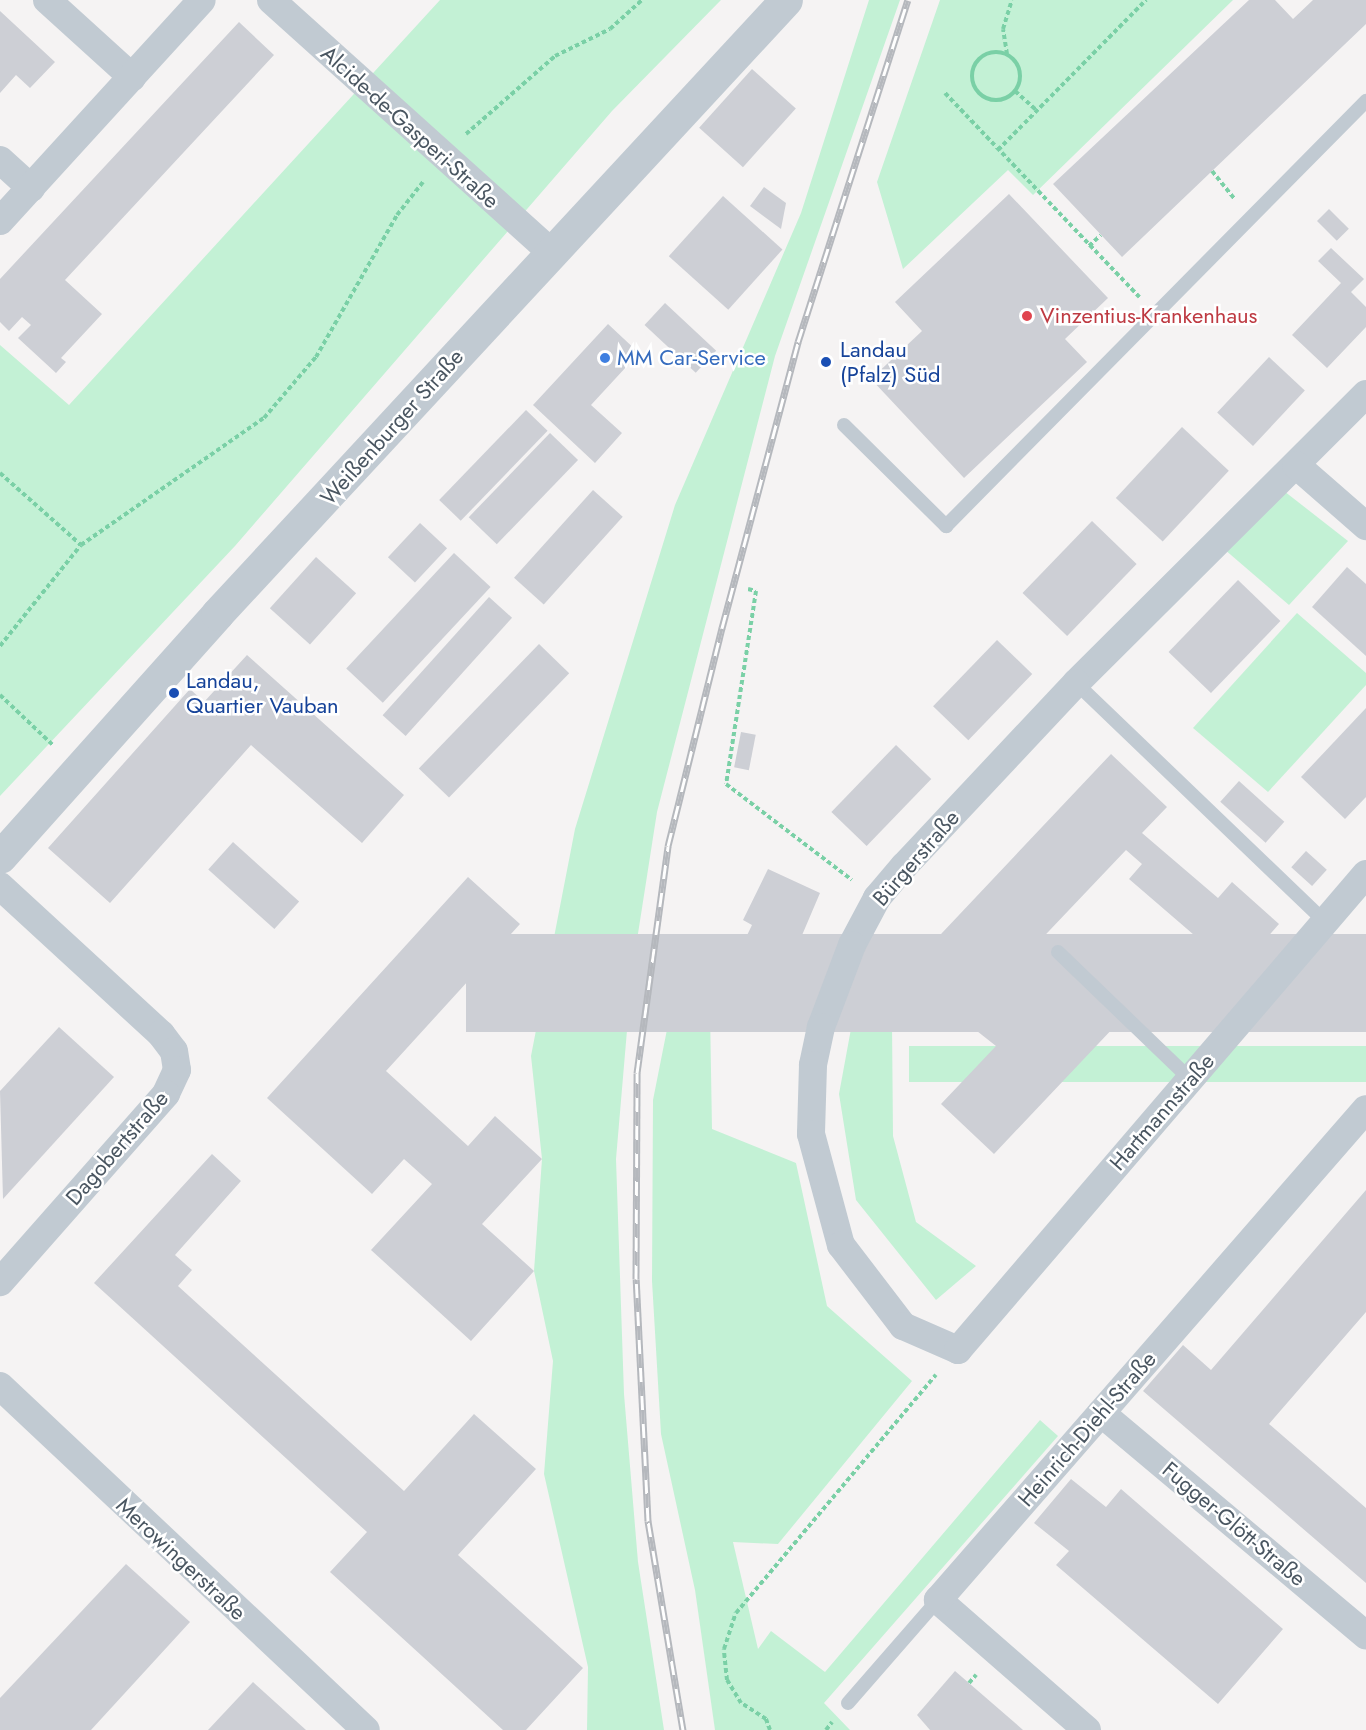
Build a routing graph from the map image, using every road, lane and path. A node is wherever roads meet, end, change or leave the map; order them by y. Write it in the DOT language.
graph roads {
  1 [pos="47,0"];
  2 [pos="202,0"];
  3 [pos="271,0"];
  4 [pos="642,0"];
  5 [pos="786,0"];
  6 [pos="1012,0"];
  7 [pos="1146,0"];
  8 [pos="1007,55"];
  9 [pos="132,77"];
  10 [pos="1015,91"];
  11 [pos="945,93"];
  12 [pos="1366,101"];
  13 [pos="1037,111"];
  14 [pos="999,150"];
  15 [pos="442,158"];
  16 [pos="0,160"];
  17 [pos="1212,171"];
  18 [pos="31,188"];
  19 [pos="1250,218"];
  20 [pos="0,222"];
  21 [pos="1101,235"];
  22 [pos="1089,246"];
  23 [pos="552,253"];
  24 [pos="1130,289"];
  25 [pos="1366,394"];
  26 [pos="844,425"];
  27 [pos="1296,465"];
  28 [pos="0,473"];
  29 [pos="1366,526"];
  30 [pos="81,545"];
  31 [pos="748,589"];
  32 [pos="0,645"];
  33 [pos="1076,683"];
  34 [pos="0,695"];
  35 [pos="80,769"];
  36 [pos="0,857"];
  37 [pos="1366,874"];
  38 [pos="0,886"];
  39 [pos="877,898"];
  40 [pos="1324,922"];
  41 [pos="1058,952"];
  42 [pos="1191,1080"];
  43 [pos="1366,1109"];
  44 [pos="0,1282"];
  45 [pos="958,1350"];
  46 [pos="0,1386"];
  47 [pos="1101,1413"];
  48 [pos="938,1600"];
  49 [pos="1366,1635"];
  50 [pos="848,1703"];
  51 [pos="366,1730"];
  52 [pos="770,1730"];
  53 [pos="1087,1730"];
  1 -- 9 [label="street"];
  2 -- 9 [label="street"];
  3 -- 15 [label="street, Alcide-de-Gasperi-Straße"];
  4 -- 15 [label="path"];
  5 -- 23 [label="street, Weißenburger Straße"];
  6 -- 8 [label="path"];
  7 -- 13 [label="path"];
  8 -- 10 [label="path"];
  8 -- 10 [label="path"];
  9 -- 18 [label="street"];
  10 -- 13 [label="path"];
  11 -- 14 [label="path"];
  12 -- 19 [label="lane"];
  13 -- 14 [label="path"];
  14 -- 22 [label="path"];
  15 -- 23 [label="street, Alcide-de-Gasperi-Straße"];
  15 -- 30 [label="path"];
  16 -- 18 [label="street"];
  17 -- 19 [label="path"];
  18 -- 20 [label="street"];
  19 -- 26 [label="lane"];
  21 -- 22 [label="path"];
  22 -- 24 [label="path"];
  23 -- 35 [label="street, Weißenburger Straße"];
  25 -- 27 [label="street, Bürgerstraße"];
  27 -- 29 [label="street"];
  27 -- 33 [label="street, Bürgerstraße"];
  28 -- 30 [label="path"];
  30 -- 32 [label="path"];
  31 -- 39 [label="path"];
  33 -- 39 [label="street, Bürgerstraße"];
  33 -- 40 [label="lane"];
  34 -- 35 [label="path"];
  35 -- 36 [label="street, Weißenburger Straße"];
  37 -- 40 [label="street, Hartmannstraße"];
  38 -- 44 [label="street, Dagobertstraße"];
  39 -- 45 [label="street, Bürgerstraße"];
  40 -- 42 [label="street, Hartmannstraße"];
  41 -- 42 [label="lane"];
  42 -- 45 [label="street, Hartmannstraße"];
  43 -- 47 [label="street, Heinrich-Diehl-Straße"];
  45 -- 52 [label="path"];
  46 -- 51 [label="street, Merowingerstraße"];
  47 -- 48 [label="street, Heinrich-Diehl-Straße"];
  47 -- 49 [label="street, Fugger-Glött-Straße"];
  48 -- 50 [label="lane"];
  48 -- 53 [label="street"];
}
